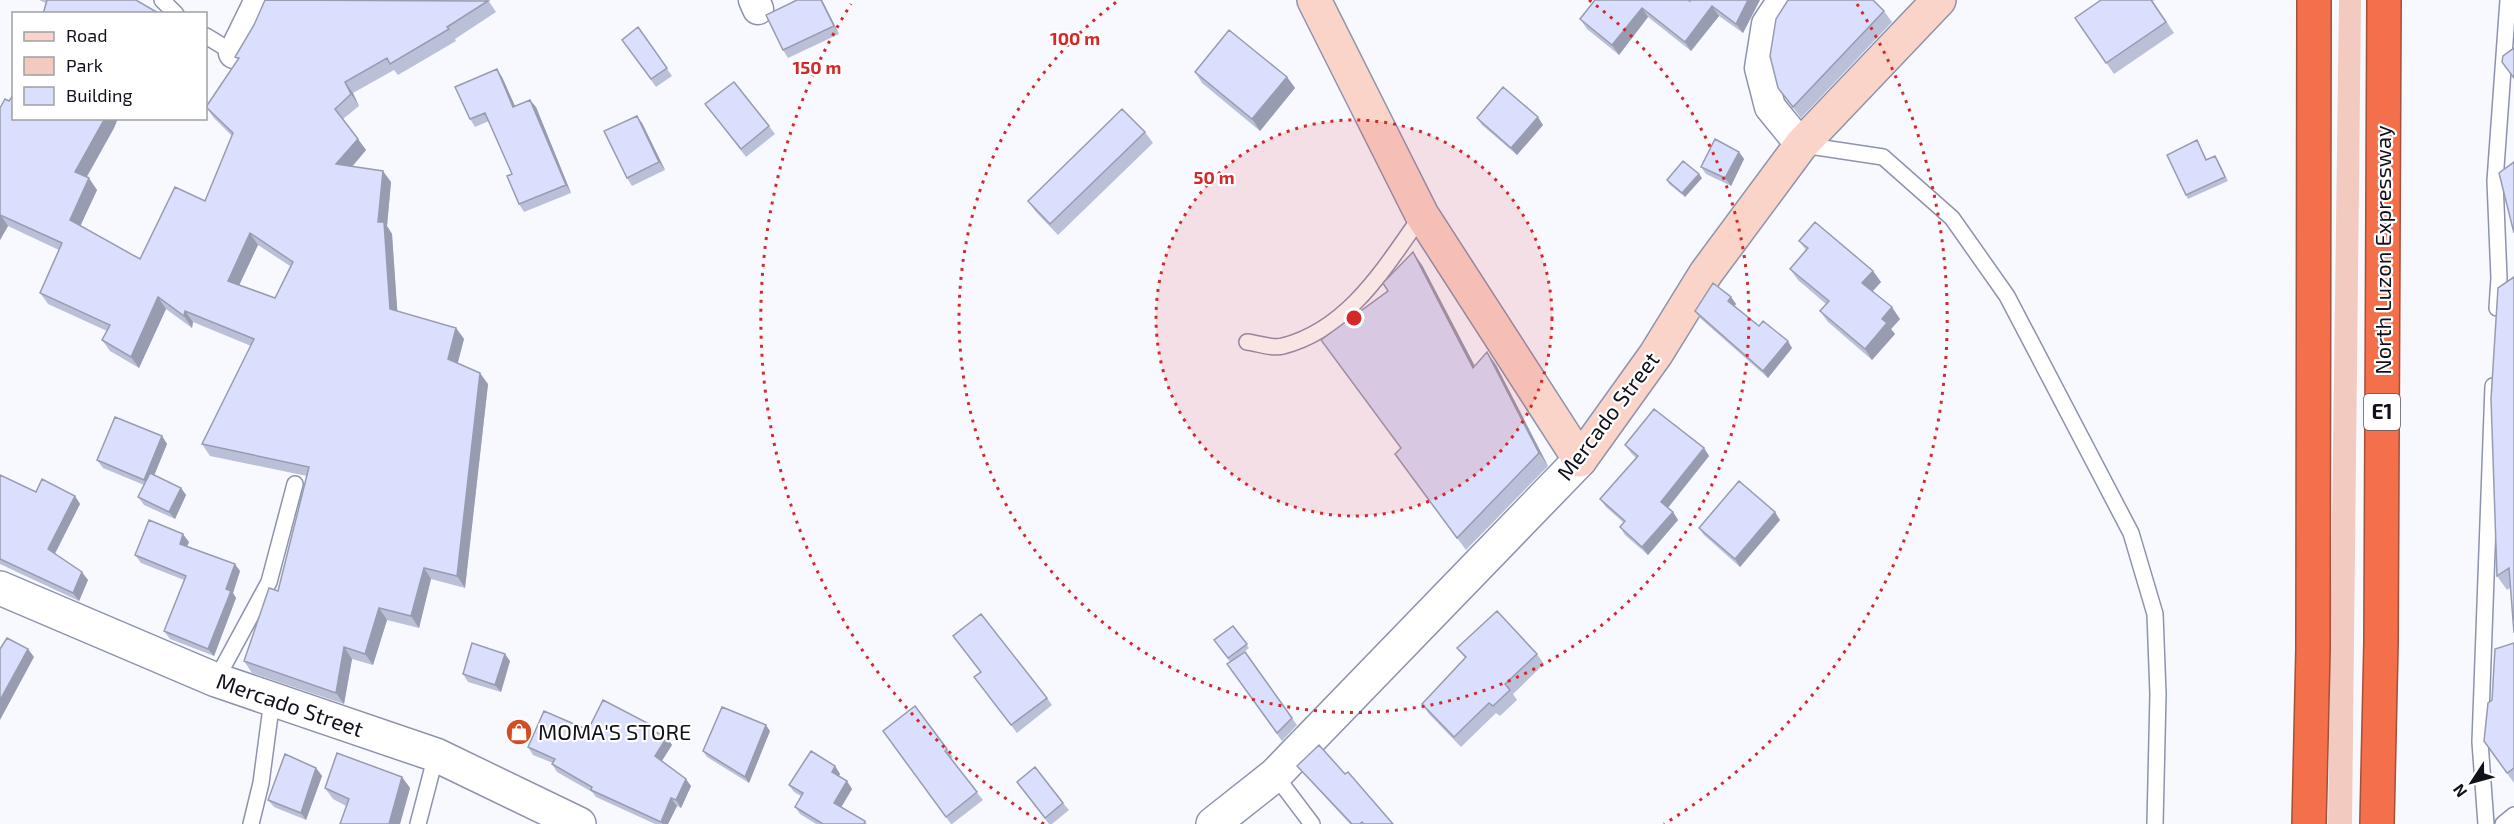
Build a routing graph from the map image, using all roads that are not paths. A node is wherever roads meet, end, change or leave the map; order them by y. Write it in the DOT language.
graph roads {
  1 [pos="162,0"];
  2 [pos="260,0"];
  3 [pos="1314,0"];
  4 [pos="1783,0"];
  5 [pos="1939,0"];
  6 [pos="2314,0"];
  7 [pos="2384,0"];
  8 [pos="2508,0"];
  9 [pos="174,12"];
  10 [pos="207,37"];
  11 [pos="234,53"];
  12 [pos="1801,145"];
  13 [pos="1422,215"];
  14 [pos="2496,324"];
  15 [pos="1247,342"];
  16 [pos="2494,370"];
  17 [pos="1580,460"];
  18 [pos="295,484"];
  19 [pos="0,588"];
  20 [pos="216,680"];
  21 [pos="272,700"];
  22 [pos="436,755"];
  23 [pos="1275,775"];
  24 [pos="2514,815"];
  25 [pos="250,824"];
  26 [pos="418,824"];
  27 [pos="579,824"];
  28 [pos="1213,824"];
  29 [pos="1312,824"];
  30 [pos="2155,824"];
  31 [pos="2309,824"];
  32 [pos="2377,824"];
  33 [pos="2486,824"];
  34 [pos="2503,824"];
  1 -- 9 [label="lane"];
  2 -- 11 [label="street"];
  3 -- 13 [label="main road"];
  4 -- 12 [label="street"];
  5 -- 12 [label="main road, Mercado Street"];
  6 -- 31 [label="highway"];
  7 -- 32 [label="highway, North Luzon Expressway / E1"];
  8 -- 14 [label="lane"];
  10 -- 11 [label="lane"];
  12 -- 17 [label="main road, Mercado Street"];
  12 -- 30 [label="lane"];
  13 -- 15 [label="lane"];
  13 -- 17 [label="main road"];
  16 -- 33 [label="lane"];
  17 -- 23 [label="street, Mercado Street"];
  18 -- 20 [label="lane"];
  19 -- 20 [label="street, Mercado Street"];
  20 -- 21 [label="street, Mercado Street"];
  21 -- 22 [label="street, Mercado Street"];
  21 -- 25 [label="lane"];
  22 -- 26 [label="lane"];
  22 -- 27 [label="street, Mercado Street"];
  23 -- 28 [label="street, Mercado Street"];
  23 -- 29 [label="lane"];
  24 -- 34 [label="lane"];
}
